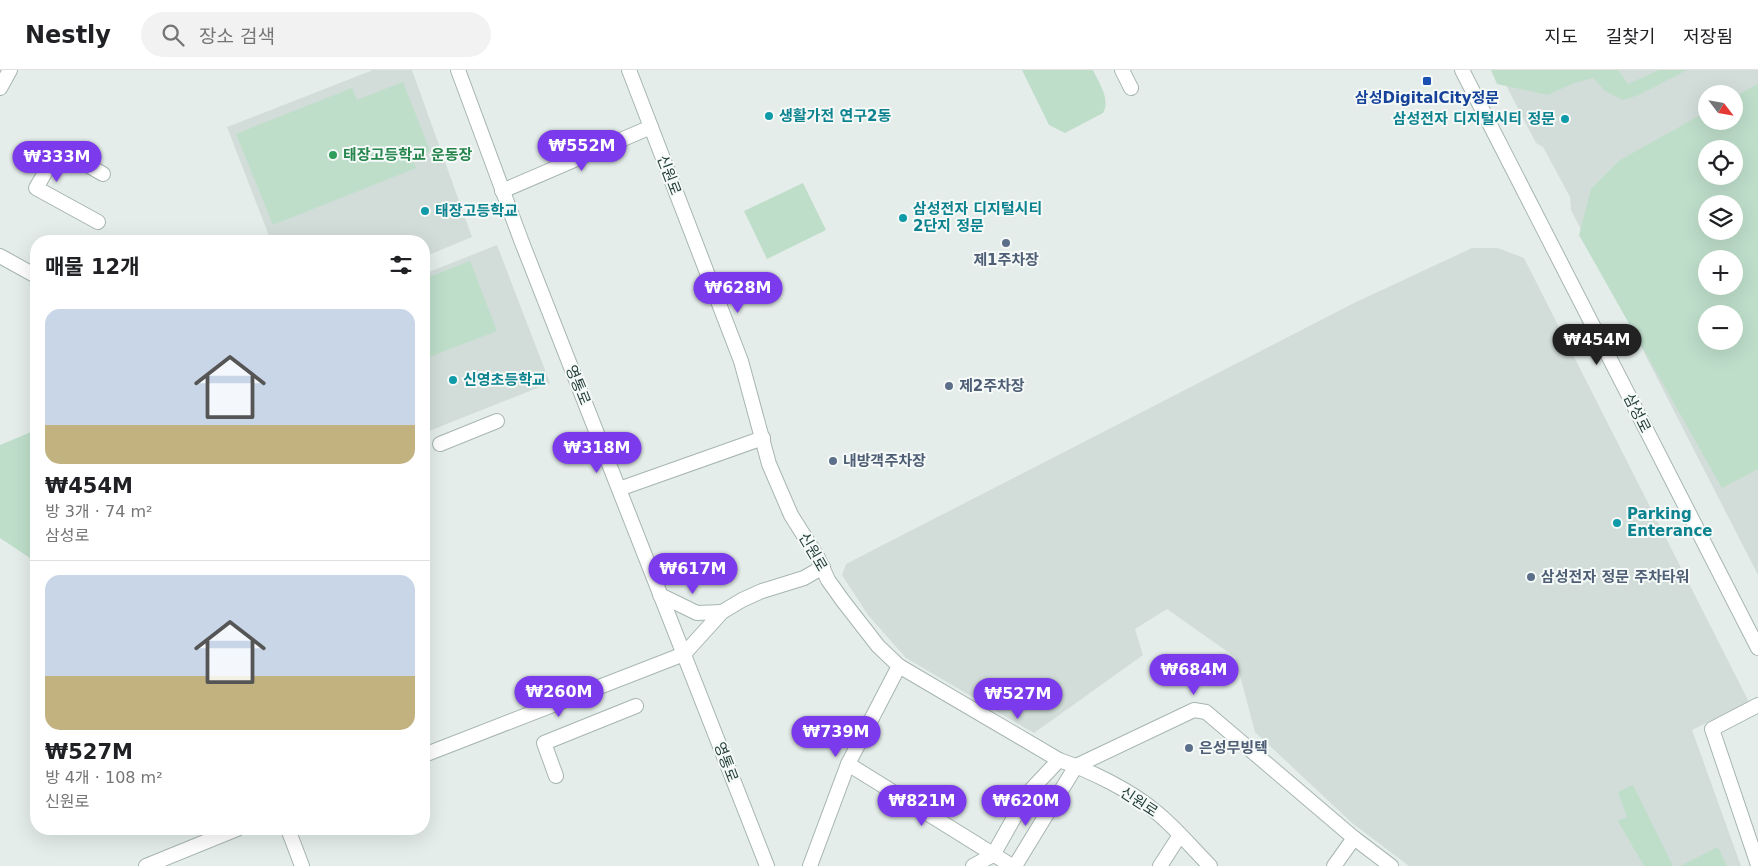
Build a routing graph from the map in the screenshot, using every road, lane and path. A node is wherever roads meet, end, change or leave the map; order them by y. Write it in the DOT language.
graph roads {
  1 [pos="10,70"];
  2 [pos="458,70"];
  3 [pos="630,70"];
  4 [pos="1122,70"];
  5 [pos="1128,70"];
  6 [pos="1462,70"];
  7 [pos="0,88"];
  8 [pos="651,127"];
  9 [pos="103,174"];
  10 [pos="502,191"];
  11 [pos="98,222"];
  12 [pos="0,256"];
  13 [pos="30,273"];
  14 [pos="497,421"];
  15 [pos="763,438"];
  16 [pos="440,444"];
  17 [pos="619,489"];
  18 [pos="823,567"];
  19 [pos="660,596"];
  20 [pos="722,612"];
  21 [pos="1758,648"];
  22 [pos="684,654"];
  23 [pos="899,666"];
  24 [pos="1758,705"];
  25 [pos="636,706"];
  26 [pos="430,753"];
  27 [pos="1059,760"];
  28 [pos="848,764"];
  29 [pos="1076,766"];
  30 [pos="556,776"];
  31 [pos="222,835"];
  32 [pos="290,835"];
  33 [pos="1180,835"];
  34 [pos="1354,838"];
  35 [pos="993,855"];
  36 [pos="146,866"];
  37 [pos="302,866"];
  38 [pos="768,866"];
  39 [pos="810,866"];
  40 [pos="973,866"];
  41 [pos="1013,866"];
  42 [pos="1160,866"];
  43 [pos="1210,866"];
  44 [pos="1334,866"];
  45 [pos="1390,866"];
  46 [pos="1758,866"];
  1 -- 7 [label="street"];
  2 -- 10 [label="street, 영통로"];
  3 -- 8 [label="street, 신원로"];
  4 -- 5 [label="street"];
  6 -- 21 [label="street, 삼성로"];
  8 -- 10 [label="street"];
  8 -- 15 [label="street, 신원로"];
  9 -- 11 [label="street"];
  10 -- 17 [label="street, 영통로"];
  12 -- 13 [label="street"];
  14 -- 16 [label="street"];
  15 -- 17 [label="street"];
  15 -- 18 [label="street, 신원로"];
  17 -- 19 [label="street, 영통로"];
  18 -- 20 [label="street"];
  18 -- 23 [label="street, 신원로"];
  19 -- 20 [label="street"];
  19 -- 22 [label="street, 영통로"];
  20 -- 22 [label="street"];
  22 -- 26 [label="street"];
  22 -- 38 [label="street, 영통로"];
  23 -- 27 [label="street, 신원로"];
  23 -- 28 [label="street"];
  24 -- 46 [label="street"];
  25 -- 30 [label="street"];
  27 -- 29 [label="street, 신원로"];
  27 -- 35 [label="street"];
  28 -- 35 [label="street"];
  28 -- 39 [label="street"];
  29 -- 33 [label="street, 신원로"];
  29 -- 34 [label="street"];
  29 -- 41 [label="street"];
  31 -- 36 [label="street"];
  32 -- 37 [label="street"];
  33 -- 42 [label="street"];
  33 -- 43 [label="street, 신원로"];
  34 -- 44 [label="street"];
  34 -- 45 [label="street"];
  35 -- 40 [label="street"];
  35 -- 41 [label="street"];
}
